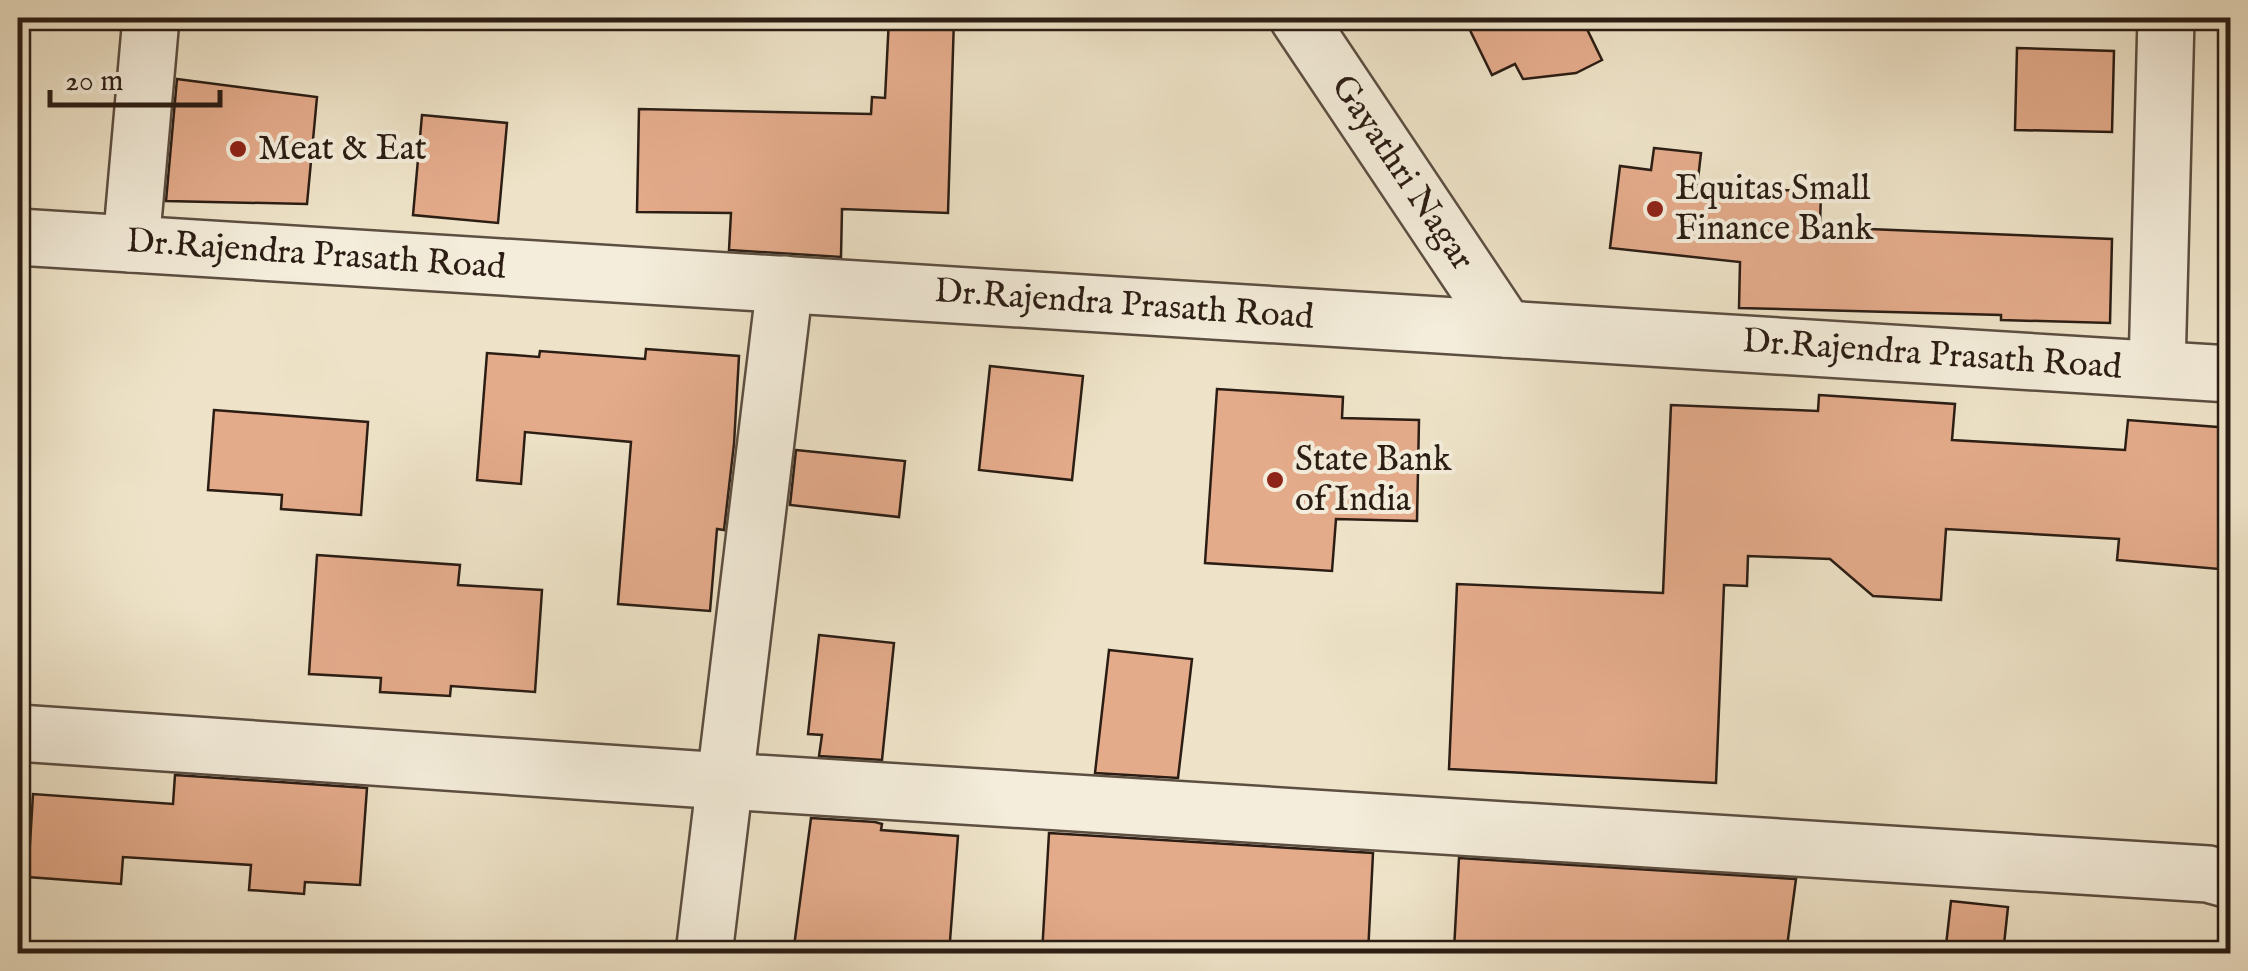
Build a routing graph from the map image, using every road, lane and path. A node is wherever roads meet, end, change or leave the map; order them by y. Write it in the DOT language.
graph roads {
  1 [pos="152,18"];
  2 [pos="1298,18"];
  3 [pos="2166,18"];
  4 [pos="18,237"];
  5 [pos="131,244"];
  6 [pos="785,284"];
  7 [pos="1506,329"];
  8 [pos="2157,370"];
  9 [pos="2230,374"];
  10 [pos="18,733"];
  11 [pos="724,782"];
  12 [pos="2230,880"];
  13 [pos="704,954"];
  1 -- 5 [label="street"];
  2 -- 7 [label="street, Gayathri Nagar"];
  3 -- 8 [label="street"];
  4 -- 5 [label="street, Dr.Rajendra Prasath Road"];
  5 -- 6 [label="street, Dr.Rajendra Prasath Road"];
  6 -- 7 [label="street, Dr.Rajendra Prasath Road"];
  6 -- 11 [label="street"];
  7 -- 8 [label="street, Dr.Rajendra Prasath Road"];
  8 -- 9 [label="street, Dr.Rajendra Prasath Road"];
  10 -- 11 [label="street"];
  11 -- 12 [label="street"];
  11 -- 13 [label="street"];
}
